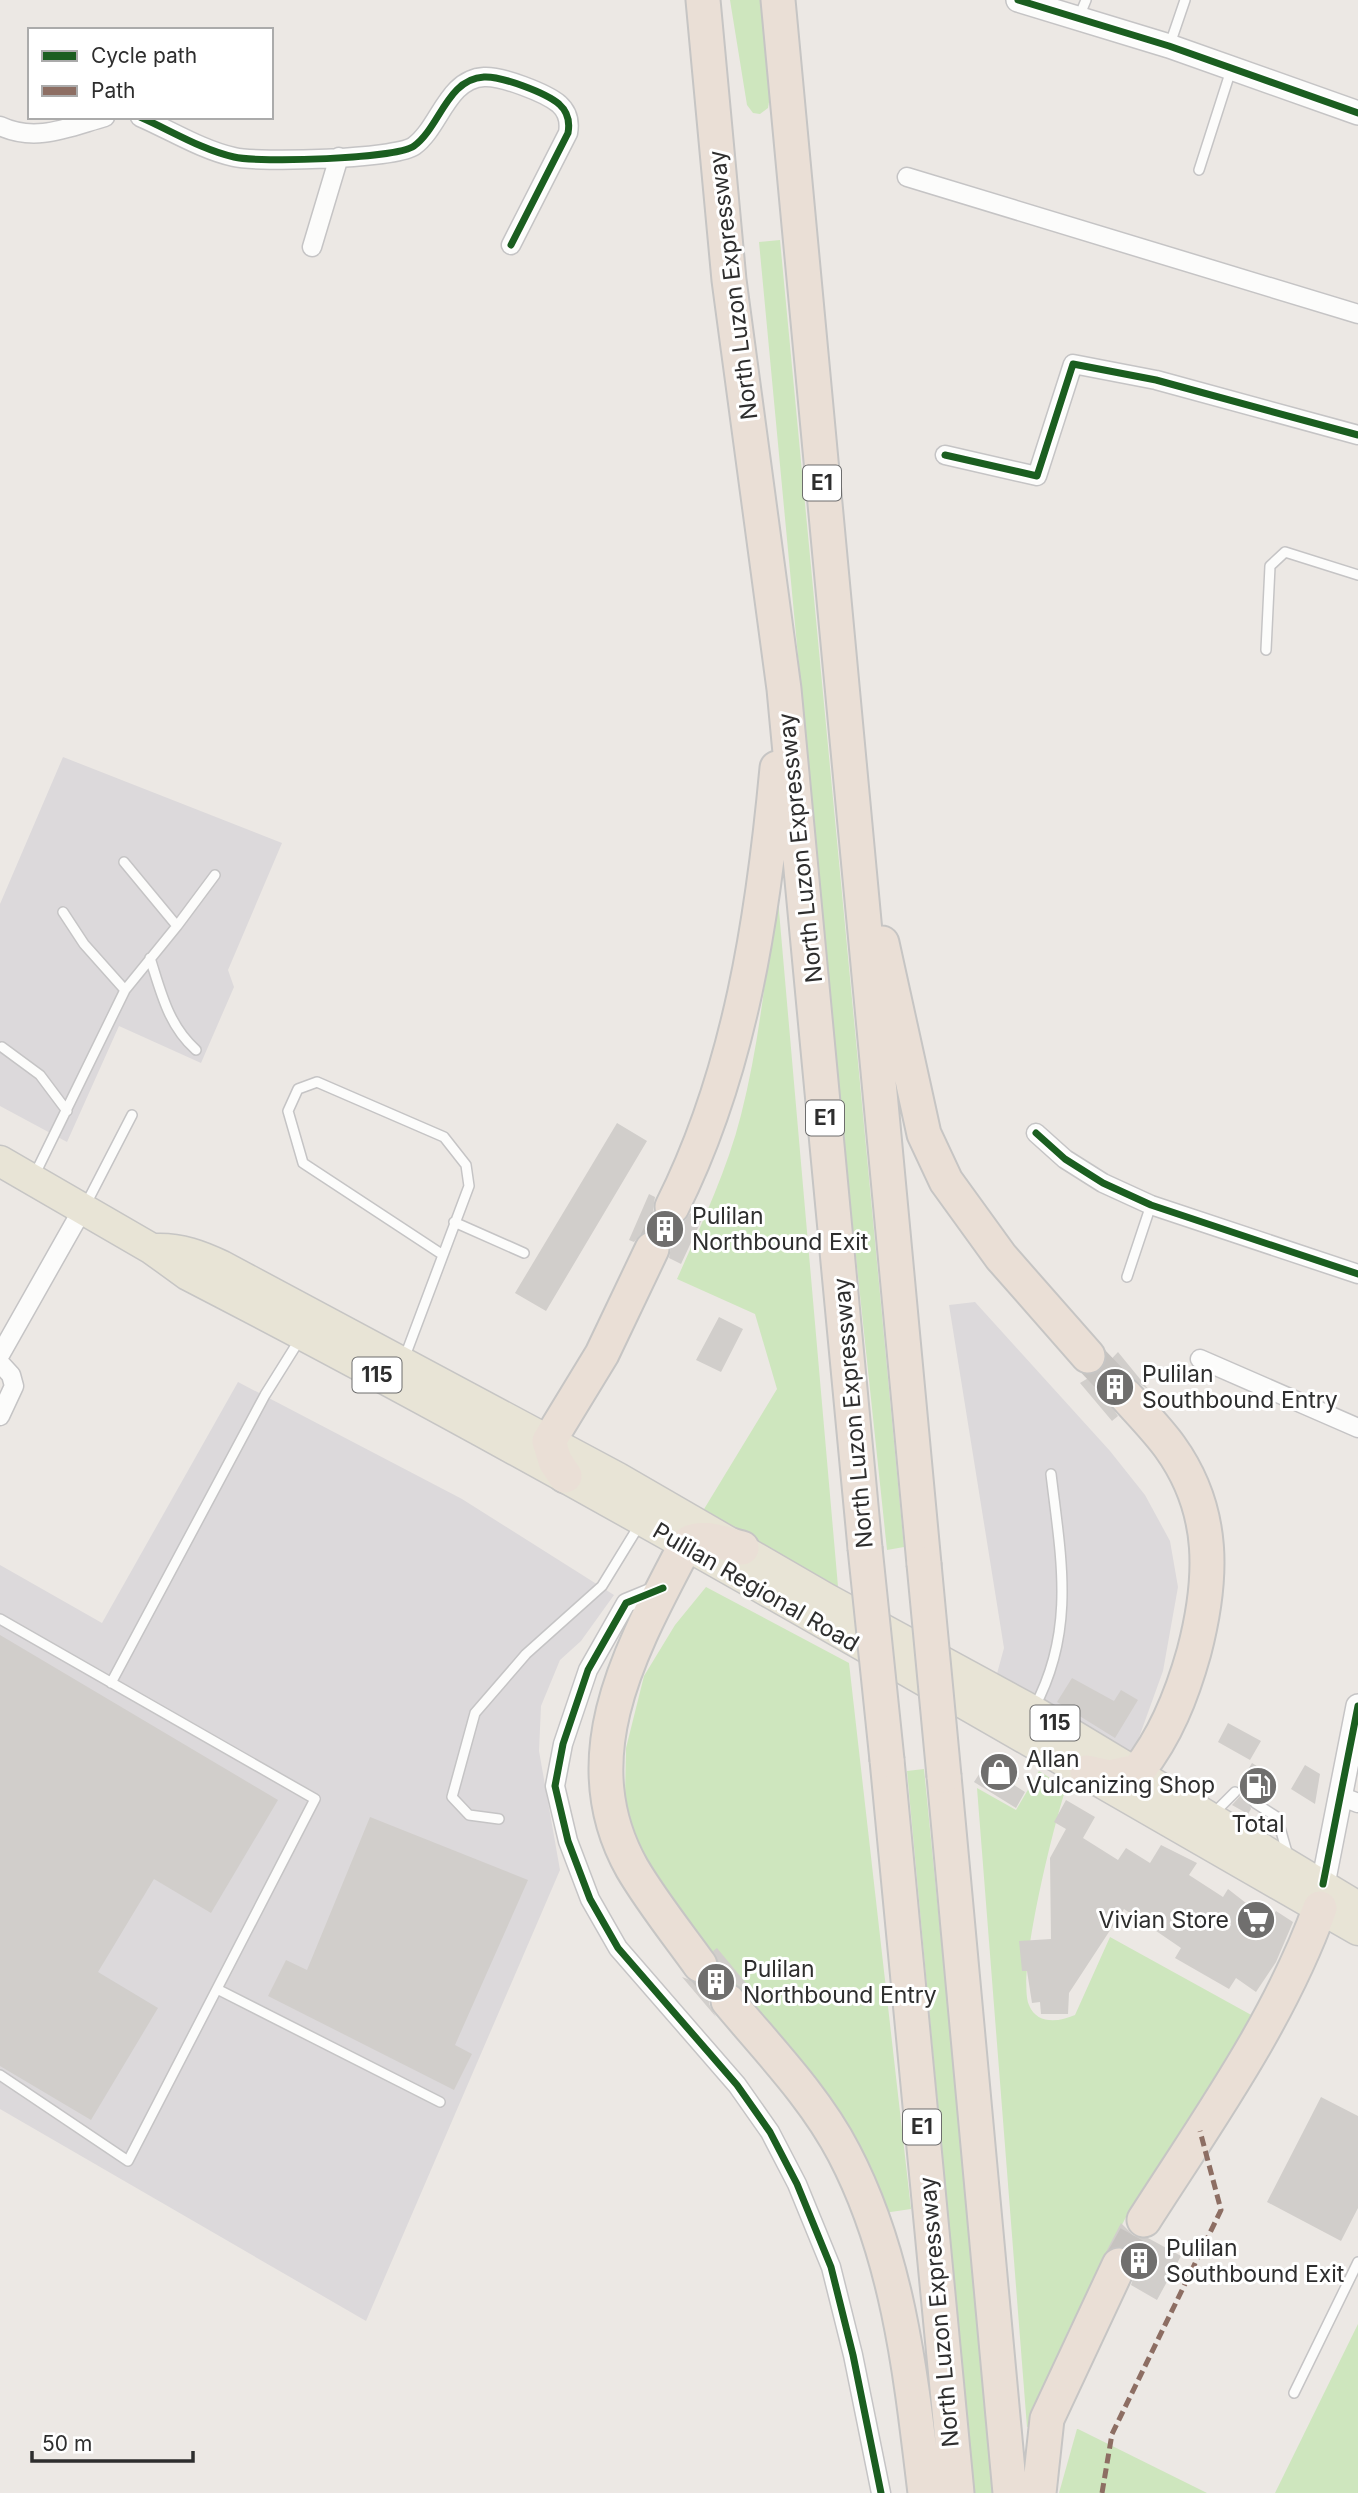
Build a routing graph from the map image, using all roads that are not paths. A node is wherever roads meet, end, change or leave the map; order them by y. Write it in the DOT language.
graph roads {
  1 [pos="703,0"];
  2 [pos="778,0"];
  3 [pos="1018,0"];
  4 [pos="1185,0"];
  5 [pos="1082,8"];
  6 [pos="1169,46"];
  7 [pos="1231,69"];
  8 [pos="1358,113"];
  9 [pos="98,119"];
  10 [pos="145,119"];
  11 [pos="0,126"];
  12 [pos="338,157"];
  13 [pos="1199,170"];
  14 [pos="907,177"];
  15 [pos="511,245"];
  16 [pos="312,247"];
  17 [pos="1358,314"];
  18 [pos="1358,435"];
  19 [pos="945,455"];
  20 [pos="1358,575"];
  21 [pos="1266,650"];
  22 [pos="784,689"];
  23 [pos="852,815"];
  24 [pos="124,862"];
  25 [pos="215,875"];
  26 [pos="63,912"];
  27 [pos="177,926"];
  28 [pos="150,958"];
  29 [pos="125,990"];
  30 [pos="2,1047"];
  31 [pos="196,1049"];
  32 [pos="67,1111"];
  33 [pos="132,1115"];
  34 [pos="1036,1133"];
  35 [pos="0,1161"];
  36 [pos="33,1179"];
  37 [pos="1151,1205"];
  38 [pos="672,1207"];
  39 [pos="82,1210"];
  40 [pos="454,1222"];
  41 [pos="152,1249"];
  42 [pos="652,1249"];
  43 [pos="524,1253"];
  44 [pos="443,1255"];
  45 [pos="1358,1274"];
  46 [pos="1127,1278"];
  47 [pos="303,1334"];
  48 [pos="0,1355"];
  49 [pos="1088,1356"];
  50 [pos="1200,1359"];
  51 [pos="402,1362"];
  52 [pos="0,1363"];
  53 [pos="1125,1395"];
  54 [pos="0,1416"];
  55 [pos="1358,1428"];
  56 [pos="549,1441"];
  57 [pos="1051,1474"];
  58 [pos="565,1476"];
  59 [pos="642,1521"];
  60 [pos="685,1546"];
  61 [pos="742,1548"];
  62 [pos="663,1588"];
  63 [pos="0,1619"];
  64 [pos="111,1683"];
  65 [pos="1358,1709"];
  66 [pos="1033,1711"];
  67 [pos="1087,1772"];
  68 [pos="1138,1772"];
  69 [pos="1235,1792"];
  70 [pos="1349,1799"];
  71 [pos="1255,1803"];
  72 [pos="1211,1816"];
  73 [pos="499,1819"];
  74 [pos="1291,1864"];
  75 [pos="1321,1896"];
  76 [pos="1358,1907"];
  77 [pos="1358,1930"];
  78 [pos="700,1965"];
  79 [pos="217,1989"];
  80 [pos="727,2001"];
  81 [pos="0,2074"];
  82 [pos="440,2102"];
  83 [pos="1144,2220"];
  84 [pos="1358,2262"];
  85 [pos="1119,2265"];
  86 [pos="1294,2393"];
  87 [pos="881,2493"];
  88 [pos="925,2493"];
  89 [pos="957,2493"];
  90 [pos="1010,2493"];
  91 [pos="1039,2493"];
  1 -- 22 [label="highway, North Luzon Expressway / E1"];
  2 -- 23 [label="highway, E1"];
  3 -- 5 [label="street"];
  4 -- 6 [label="lane"];
  5 -- 6 [label="street"];
  6 -- 7 [label="street"];
  7 -- 8 [label="street"];
  7 -- 13 [label="lane"];
  9 -- 11 [label="street"];
  10 -- 12 [label="street"];
  12 -- 15 [label="street"];
  12 -- 16 [label="street"];
  14 -- 17 [label="street"];
  18 -- 19 [label="street"];
  20 -- 21 [label="lane"];
  22 -- 38 [label="highway"];
  22 -- 89 [label="highway, North Luzon Expressway / E1, bridge"];
  23 -- 49 [label="highway"];
  23 -- 90 [label="highway, E1, bridge"];
  24 -- 27 [label="lane"];
  25 -- 27 [label="lane"];
  26 -- 29 [label="lane"];
  27 -- 28 [label="lane"];
  28 -- 29 [label="lane"];
  28 -- 31 [label="lane"];
  29 -- 32 [label="lane"];
  30 -- 32 [label="lane"];
  32 -- 36 [label="lane"];
  33 -- 39 [label="lane"];
  34 -- 37 [label="street"];
  35 -- 36 [label="main road, Pulilan Regional Road / 115"];
  36 -- 39 [label="main road, Pulilan Regional Road / 115"];
  37 -- 45 [label="street"];
  37 -- 46 [label="lane"];
  39 -- 41 [label="main road, Pulilan Regional Road / 115"];
  39 -- 48 [label="street"];
  40 -- 43 [label="lane"];
  40 -- 44 [label="lane"];
  40 -- 44 [label="lane"];
  41 -- 47 [label="main road, Pulilan Regional Road / 115"];
  41 -- 51 [label="main road, Pulilan Regional Road / 115"];
  42 -- 56 [label="highway"];
  44 -- 51 [label="lane"];
  47 -- 58 [label="main road, Pulilan Regional Road / 115"];
  47 -- 64 [label="lane"];
  50 -- 55 [label="street"];
  51 -- 56 [label="main road, Pulilan Regional Road / 115"];
  52 -- 54 [label="street"];
  53 -- 68 [label="highway"];
  56 -- 58 [label="highway"];
  56 -- 61 [label="main road, Pulilan Regional Road / 115"];
  57 -- 66 [label="lane"];
  58 -- 59 [label="main road, Pulilan Regional Road / 115"];
  59 -- 60 [label="main road, Pulilan Regional Road / 115"];
  59 -- 73 [label="lane"];
  60 -- 61 [label="highway"];
  60 -- 62 [label="highway"];
  60 -- 67 [label="main road, Pulilan Regional Road / 115"];
  61 -- 66 [label="main road, Pulilan Regional Road / 115"];
  62 -- 78 [label="highway"];
  62 -- 87 [label="street"];
  63 -- 64 [label="lane"];
  64 -- 79 [label="lane"];
  65 -- 70 [label="street"];
  66 -- 68 [label="main road, Pulilan Regional Road / 115"];
  67 -- 68 [label="highway"];
  67 -- 75 [label="main road, Pulilan Regional Road / 115"];
  68 -- 72 [label="main road, Pulilan Regional Road / 115"];
  69 -- 72 [label="lane"];
  70 -- 75 [label="street"];
  71 -- 74 [label="lane"];
  72 -- 74 [label="main road, Pulilan Regional Road / 115"];
  74 -- 75 [label="main road, Pulilan Regional Road / 115"];
  75 -- 76 [label="main road, Pulilan Regional Road / 115"];
  75 -- 77 [label="main road, Pulilan Regional Road / 115"];
  75 -- 83 [label="highway"];
  79 -- 81 [label="lane"];
  79 -- 82 [label="lane"];
  80 -- 88 [label="highway"];
  84 -- 86 [label="lane"];
  85 -- 91 [label="highway"];
}
